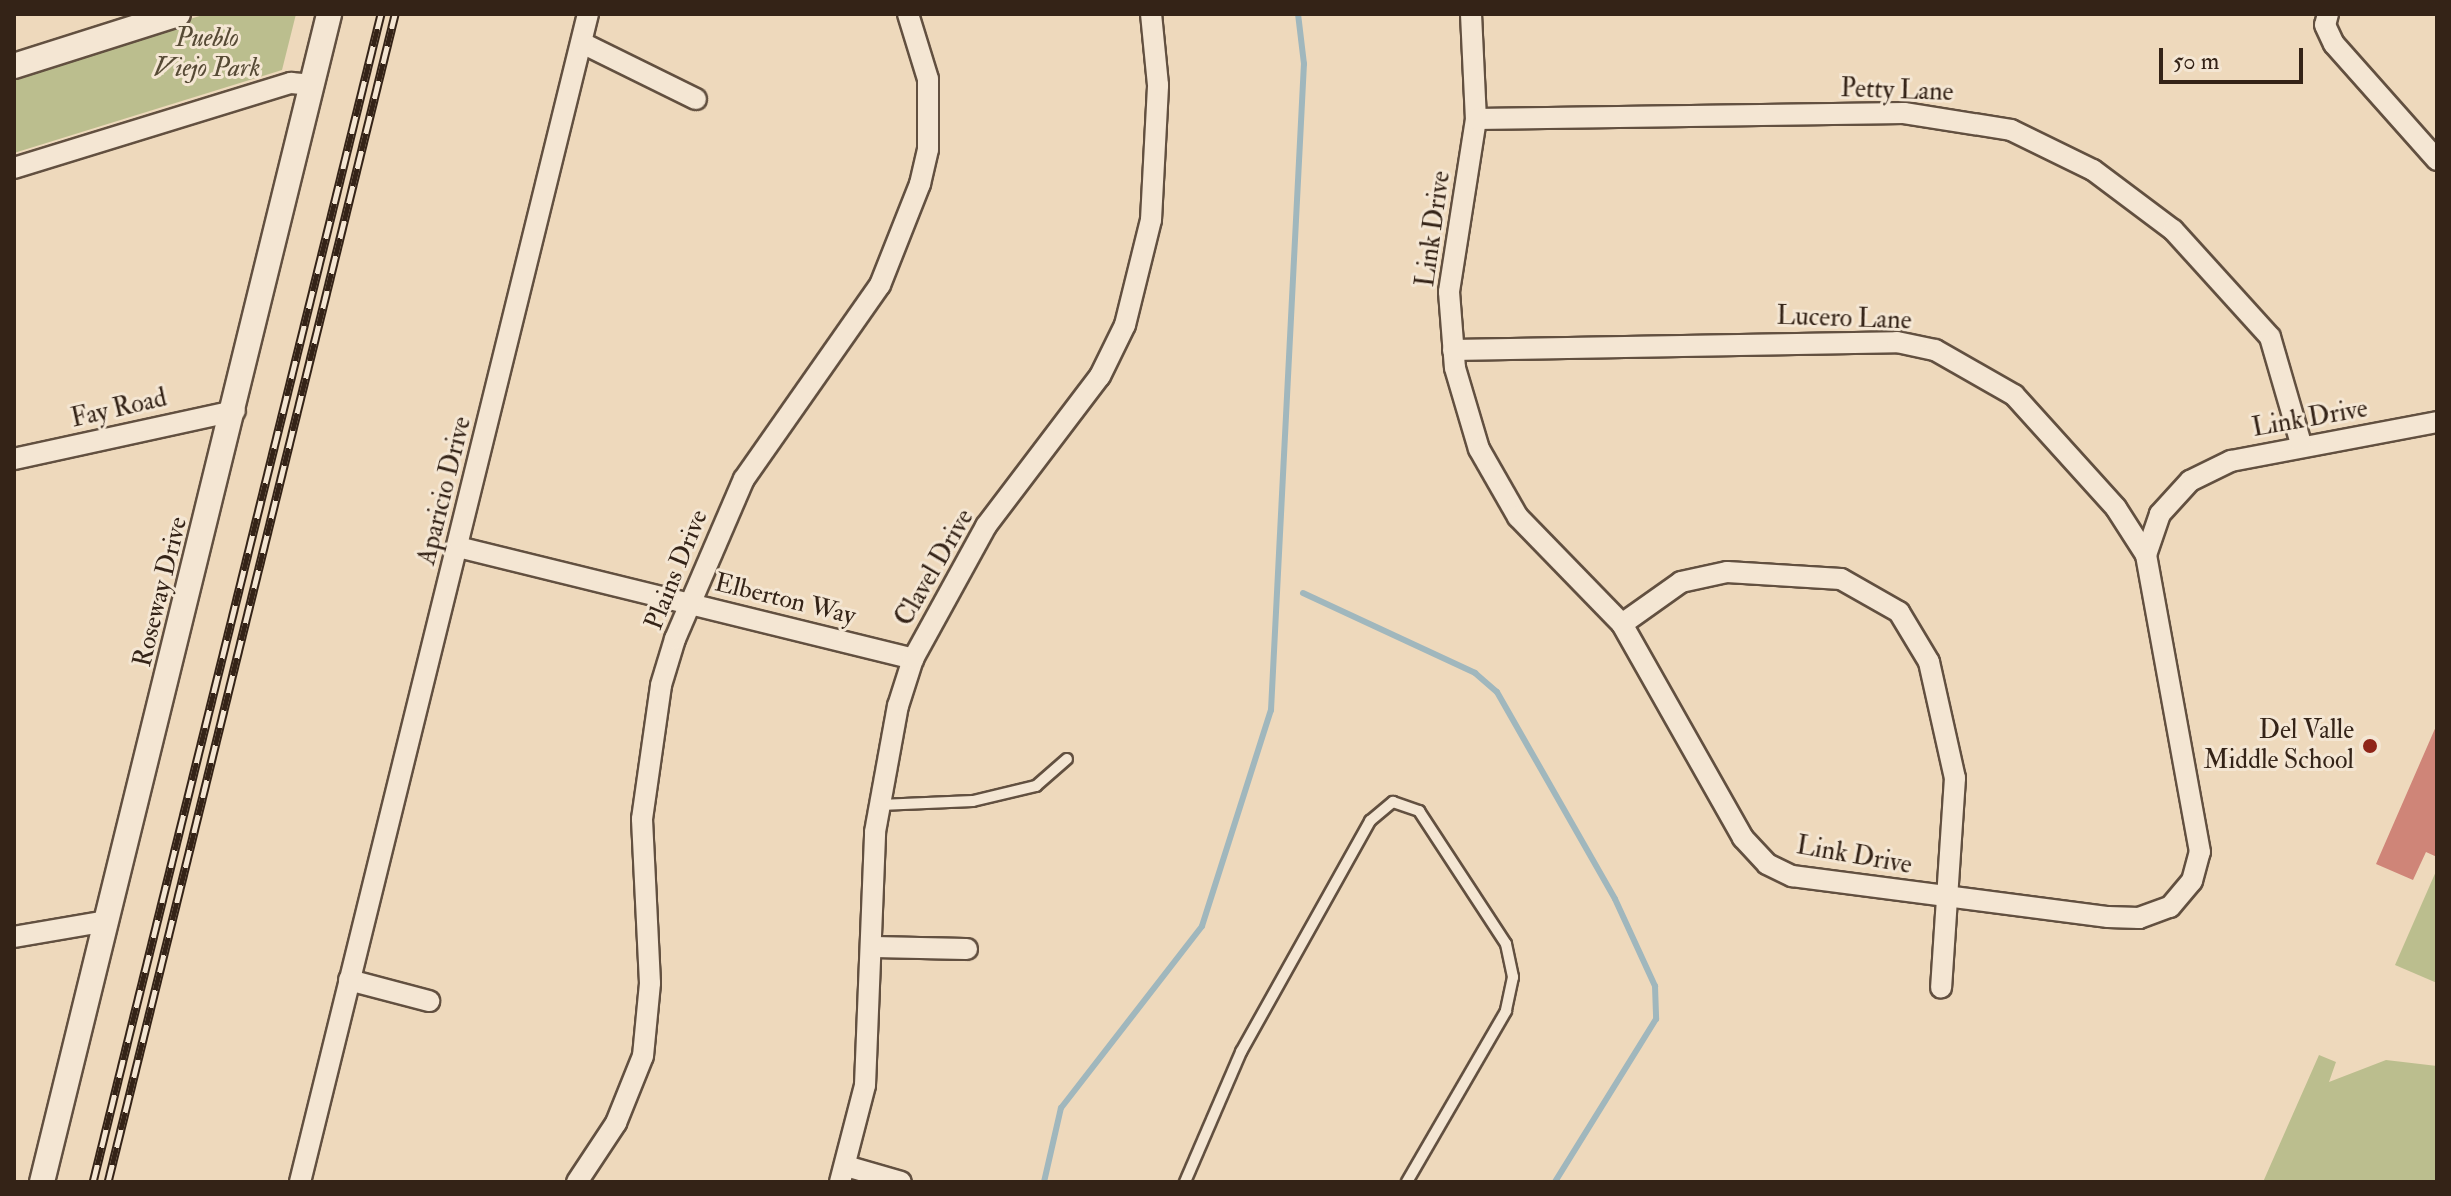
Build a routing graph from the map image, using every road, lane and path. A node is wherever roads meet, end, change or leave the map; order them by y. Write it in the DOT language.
graph roads {
  1 [pos="178,14"];
  2 [pos="329,14"];
  3 [pos="588,14"];
  4 [pos="908,14"];
  5 [pos="1151,14"];
  6 [pos="1471,14"];
  7 [pos="2328,14"];
  8 [pos="121,23"];
  9 [pos="582,43"];
  10 [pos="14,66"];
  11 [pos="313,85"];
  12 [pos="696,99"];
  13 [pos="1476,119"];
  14 [pos="2437,160"];
  15 [pos="14,168"];
  16 [pos="1453,350"];
  17 [pos="235,411"];
  18 [pos="2437,422"];
  19 [pos="2301,444"];
  20 [pos="14,459"];
  21 [pos="458,547"];
  22 [pos="2146,555"];
  23 [pos="690,604"];
  24 [pos="1622,624"];
  25 [pos="913,659"];
  26 [pos="1067,759"];
  27 [pos="878,805"];
  28 [pos="1948,898"];
  29 [pos="107,921"];
  30 [pos="14,937"];
  31 [pos="873,947"];
  32 [pos="967,949"];
  33 [pos="349,980"];
  34 [pos="1941,988"];
  35 [pos="429,1001"];
  36 [pos="843,1174"];
  37 [pos="42,1182"];
  38 [pos="300,1182"];
  39 [pos="577,1182"];
  40 [pos="901,1182"];
  41 [pos="1185,1182"];
  42 [pos="1407,1182"];
  1 -- 8 [label="street"];
  2 -- 11 [label="street, Roseway Drive"];
  3 -- 9 [label="street, Aparicio Drive"];
  4 -- 23 [label="street, Plains Drive"];
  5 -- 25 [label="street, Clavel Drive"];
  6 -- 13 [label="street, Link Drive"];
  7 -- 14 [label="street"];
  8 -- 10 [label="street"];
  9 -- 12 [label="street"];
  9 -- 21 [label="street, Aparicio Drive"];
  11 -- 15 [label="street"];
  11 -- 17 [label="street, Roseway Drive"];
  13 -- 16 [label="street, Link Drive"];
  13 -- 19 [label="street, Petty Lane"];
  16 -- 22 [label="street, Lucero Lane"];
  16 -- 24 [label="street, Link Drive"];
  17 -- 20 [label="street, Fay Road"];
  17 -- 29 [label="street, Roseway Drive"];
  18 -- 19 [label="street, Link Drive"];
  19 -- 22 [label="street, Link Drive"];
  21 -- 23 [label="street, Elberton Way"];
  21 -- 33 [label="street, Aparicio Drive"];
  22 -- 28 [label="street, Link Drive"];
  23 -- 25 [label="street, Elberton Way"];
  23 -- 39 [label="street, Plains Drive"];
  24 -- 28 [label="street, Link Drive"];
  24 -- 28 [label="street"];
  25 -- 27 [label="street, Clavel Drive"];
  26 -- 27 [label="lane"];
  27 -- 31 [label="street, Clavel Drive"];
  28 -- 34 [label="street"];
  29 -- 30 [label="street"];
  29 -- 37 [label="street, Roseway Drive"];
  31 -- 32 [label="street"];
  31 -- 36 [label="street, Clavel Drive"];
  33 -- 35 [label="street"];
  33 -- 38 [label="street, Aparicio Drive"];
  36 -- 40 [label="street"];
  41 -- 42 [label="lane"];
}
